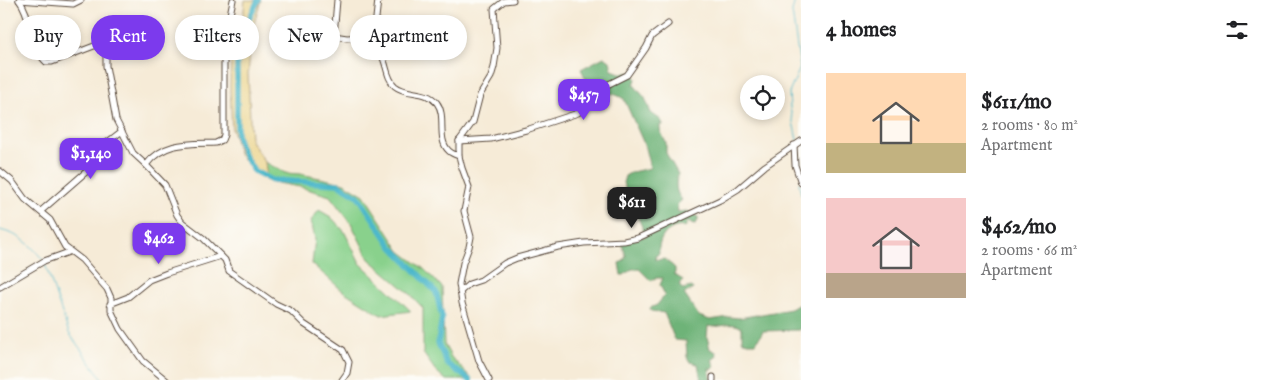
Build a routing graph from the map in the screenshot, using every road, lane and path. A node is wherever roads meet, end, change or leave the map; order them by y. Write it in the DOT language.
graph roads {
  1 [pos="19,0"];
  2 [pos="81,0"];
  3 [pos="234,0"];
  4 [pos="337,0"];
  5 [pos="378,0"];
  6 [pos="512,0"];
  7 [pos="336,15"];
  8 [pos="376,15"];
  9 [pos="668,24"];
  10 [pos="384,60"];
  11 [pos="122,131"];
  12 [pos="459,141"];
  13 [pos="801,141"];
  14 [pos="794,145"];
  15 [pos="459,156"];
  16 [pos="146,165"];
  17 [pos="0,171"];
  18 [pos="801,184"];
  19 [pos="40,211"];
  20 [pos="69,252"];
  21 [pos="221,256"];
  22 [pos="0,286"];
  23 [pos="460,292"];
  24 [pos="110,304"];
  25 [pos="166,380"];
  26 [pos="342,380"];
  27 [pos="489,380"];
  1 -- 2 [label="street"];
  1 -- 11 [label="street"];
  3 -- 16 [label="street"];
  4 -- 7 [label="street"];
  5 -- 8 [label="street"];
  6 -- 12 [label="street"];
  9 -- 12 [label="street"];
  10 -- 15 [label="street"];
  11 -- 16 [label="street"];
  11 -- 19 [label="street"];
  12 -- 15 [label="street"];
  13 -- 14 [label="street"];
  14 -- 18 [label="street"];
  14 -- 23 [label="street"];
  15 -- 23 [label="street"];
  16 -- 21 [label="street"];
  17 -- 19 [label="street"];
  19 -- 20 [label="street"];
  20 -- 22 [label="street"];
  20 -- 24 [label="street"];
  21 -- 24 [label="street"];
  21 -- 26 [label="street"];
  23 -- 27 [label="street"];
  24 -- 25 [label="street"];
}
